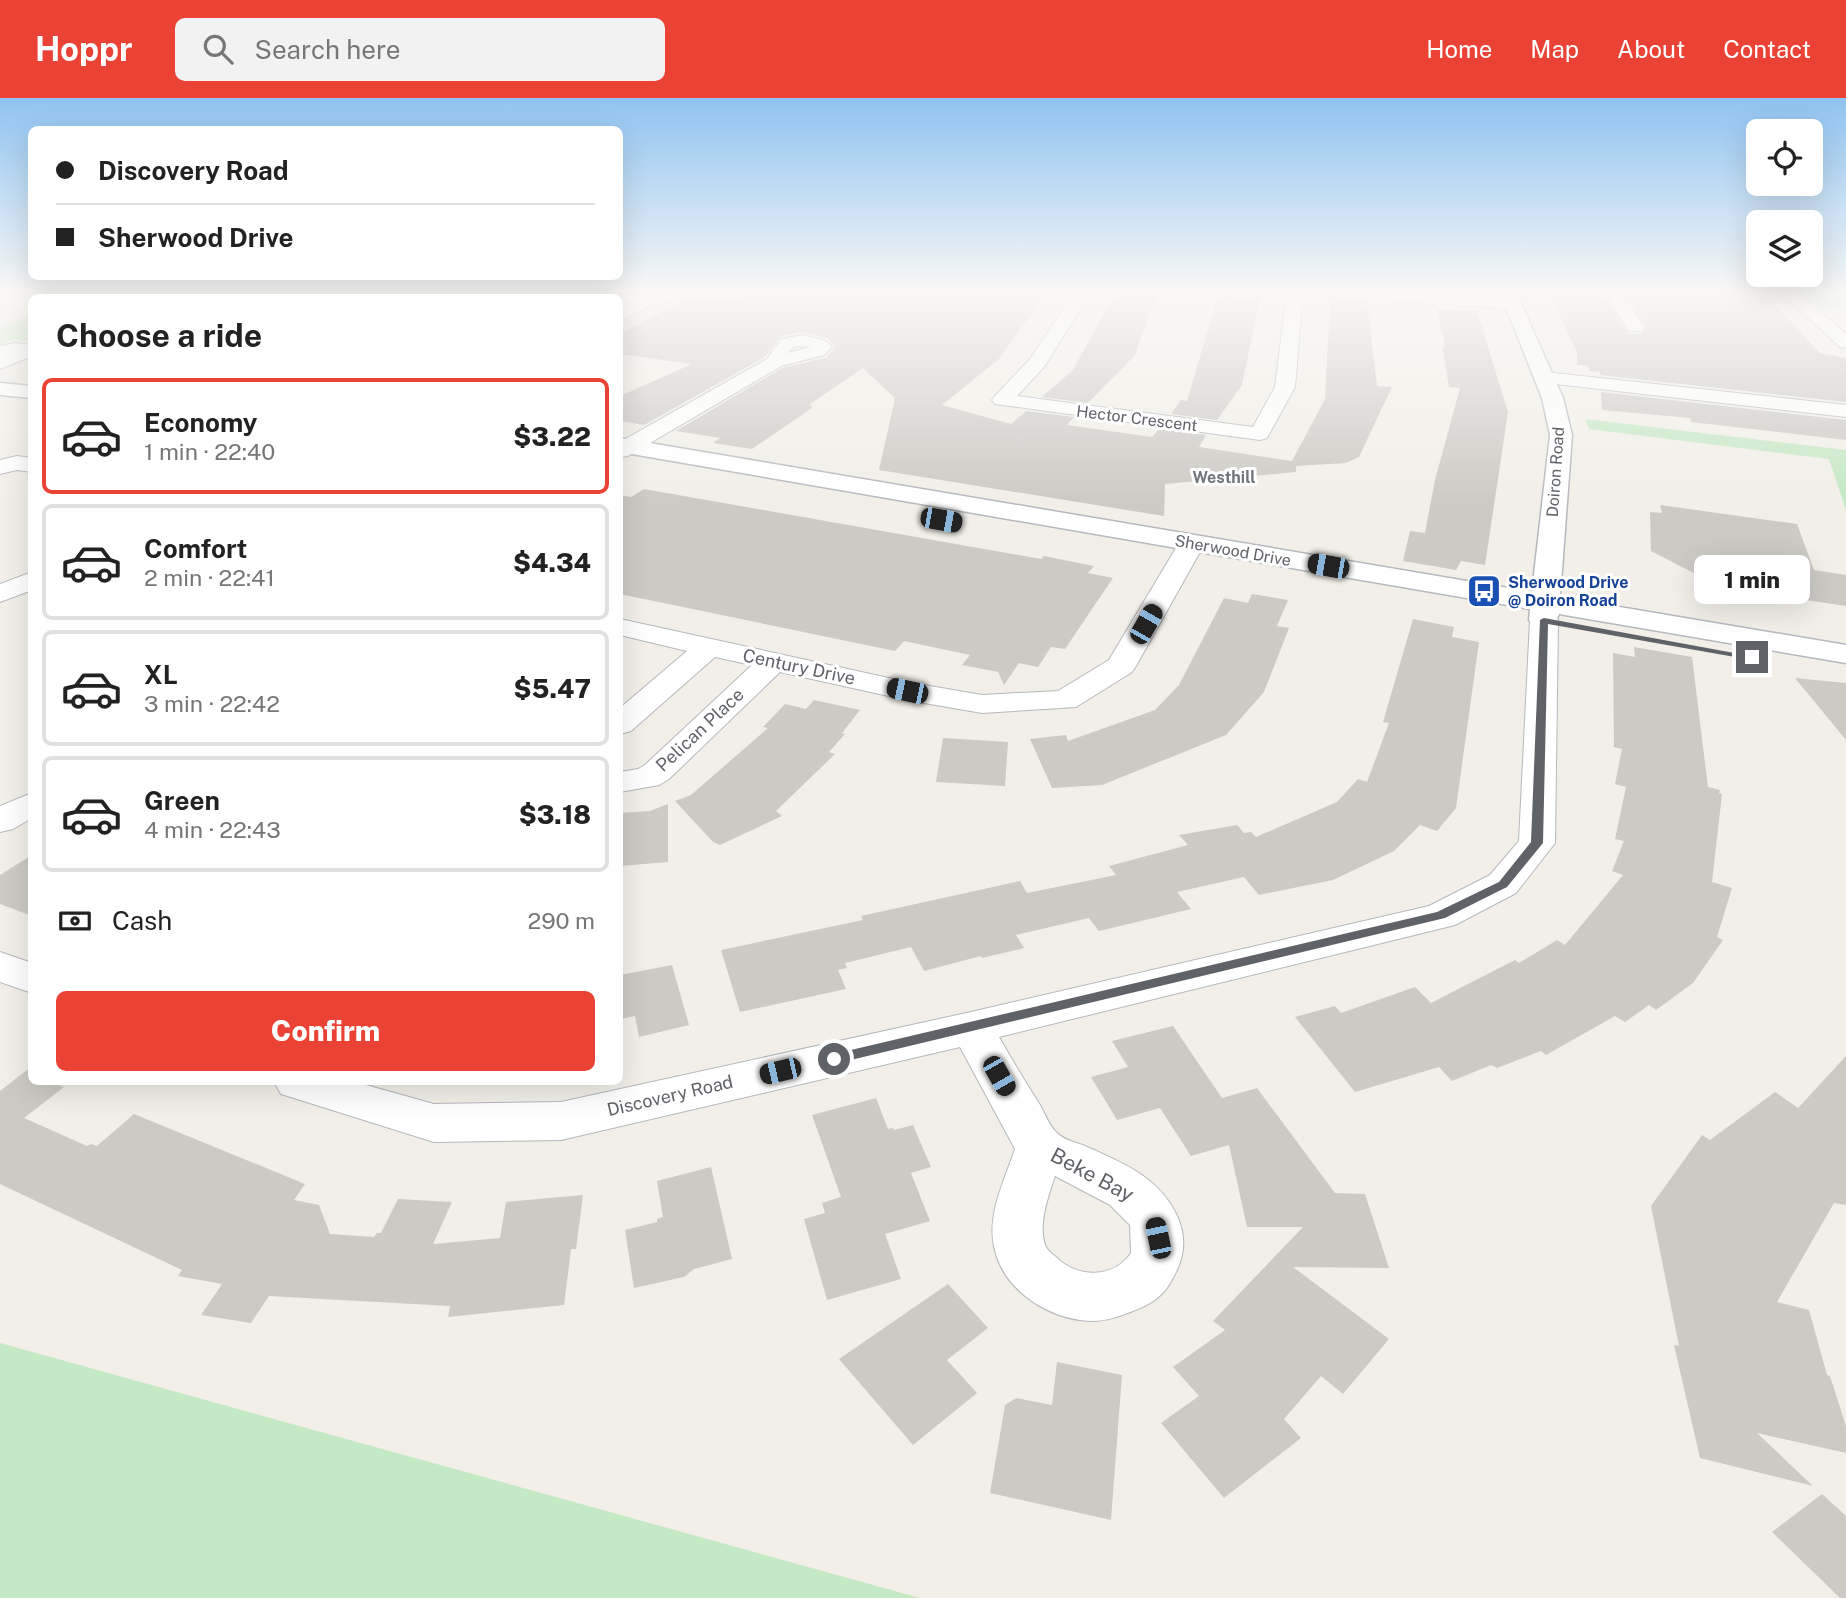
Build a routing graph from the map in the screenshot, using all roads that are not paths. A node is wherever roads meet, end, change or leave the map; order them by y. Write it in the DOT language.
graph roads {
  1 [pos="775,362"];
  2 [pos="1038,362"];
  3 [pos="1288,362"];
  4 [pos="1538,362"];
  5 [pos="0,373"];
  6 [pos="28,375"];
  7 [pos="1545,378"];
  8 [pos="0,389"];
  9 [pos="28,392"];
  10 [pos="1846,411"];
  11 [pos="623,451"];
  12 [pos="623,452"];
  13 [pos="28,464"];
  14 [pos="0,467"];
  15 [pos="0,484"];
  16 [pos="28,487"];
  17 [pos="1187,552"];
  18 [pos="28,582"];
  19 [pos="0,594"];
  20 [pos="1544,612"];
  21 [pos="623,628"];
  22 [pos="709,647"];
  23 [pos="1846,654"];
  24 [pos="773,663"];
  25 [pos="1846,672"];
  26 [pos="623,721"];
  27 [pos="623,782"];
  28 [pos="28,805"];
  29 [pos="0,821"];
  30 [pos="0,966"];
  31 [pos="28,977"];
  32 [pos="971,1028"];
  33 [pos="307,1085"];
  34 [pos="1040,1147"];
  1 -- 11 [label="street"];
  2 -- 3 [label="street, Hector Crescent"];
  4 -- 7 [label="street, Doiron Road"];
  5 -- 6 [label="street"];
  7 -- 10 [label="street"];
  7 -- 20 [label="street, Doiron Road"];
  8 -- 9 [label="street"];
  12 -- 17 [label="street, Sherwood Drive"];
  13 -- 14 [label="street"];
  15 -- 16 [label="street"];
  17 -- 20 [label="street, Sherwood Drive"];
  17 -- 24 [label="street, Century Drive"];
  18 -- 19 [label="street"];
  20 -- 23 [label="street, Sherwood Drive"];
  20 -- 25 [label="street, Sherwood Drive"];
  20 -- 32 [label="street, Discovery Road"];
  21 -- 22 [label="street, Century Drive"];
  22 -- 24 [label="street, Century Drive"];
  22 -- 26 [label="street"];
  24 -- 27 [label="street, Pelican Place"];
  28 -- 29 [label="street"];
  30 -- 31 [label="street"];
  32 -- 33 [label="street, Discovery Road"];
  32 -- 34 [label="street, Beke Bay"];
}
